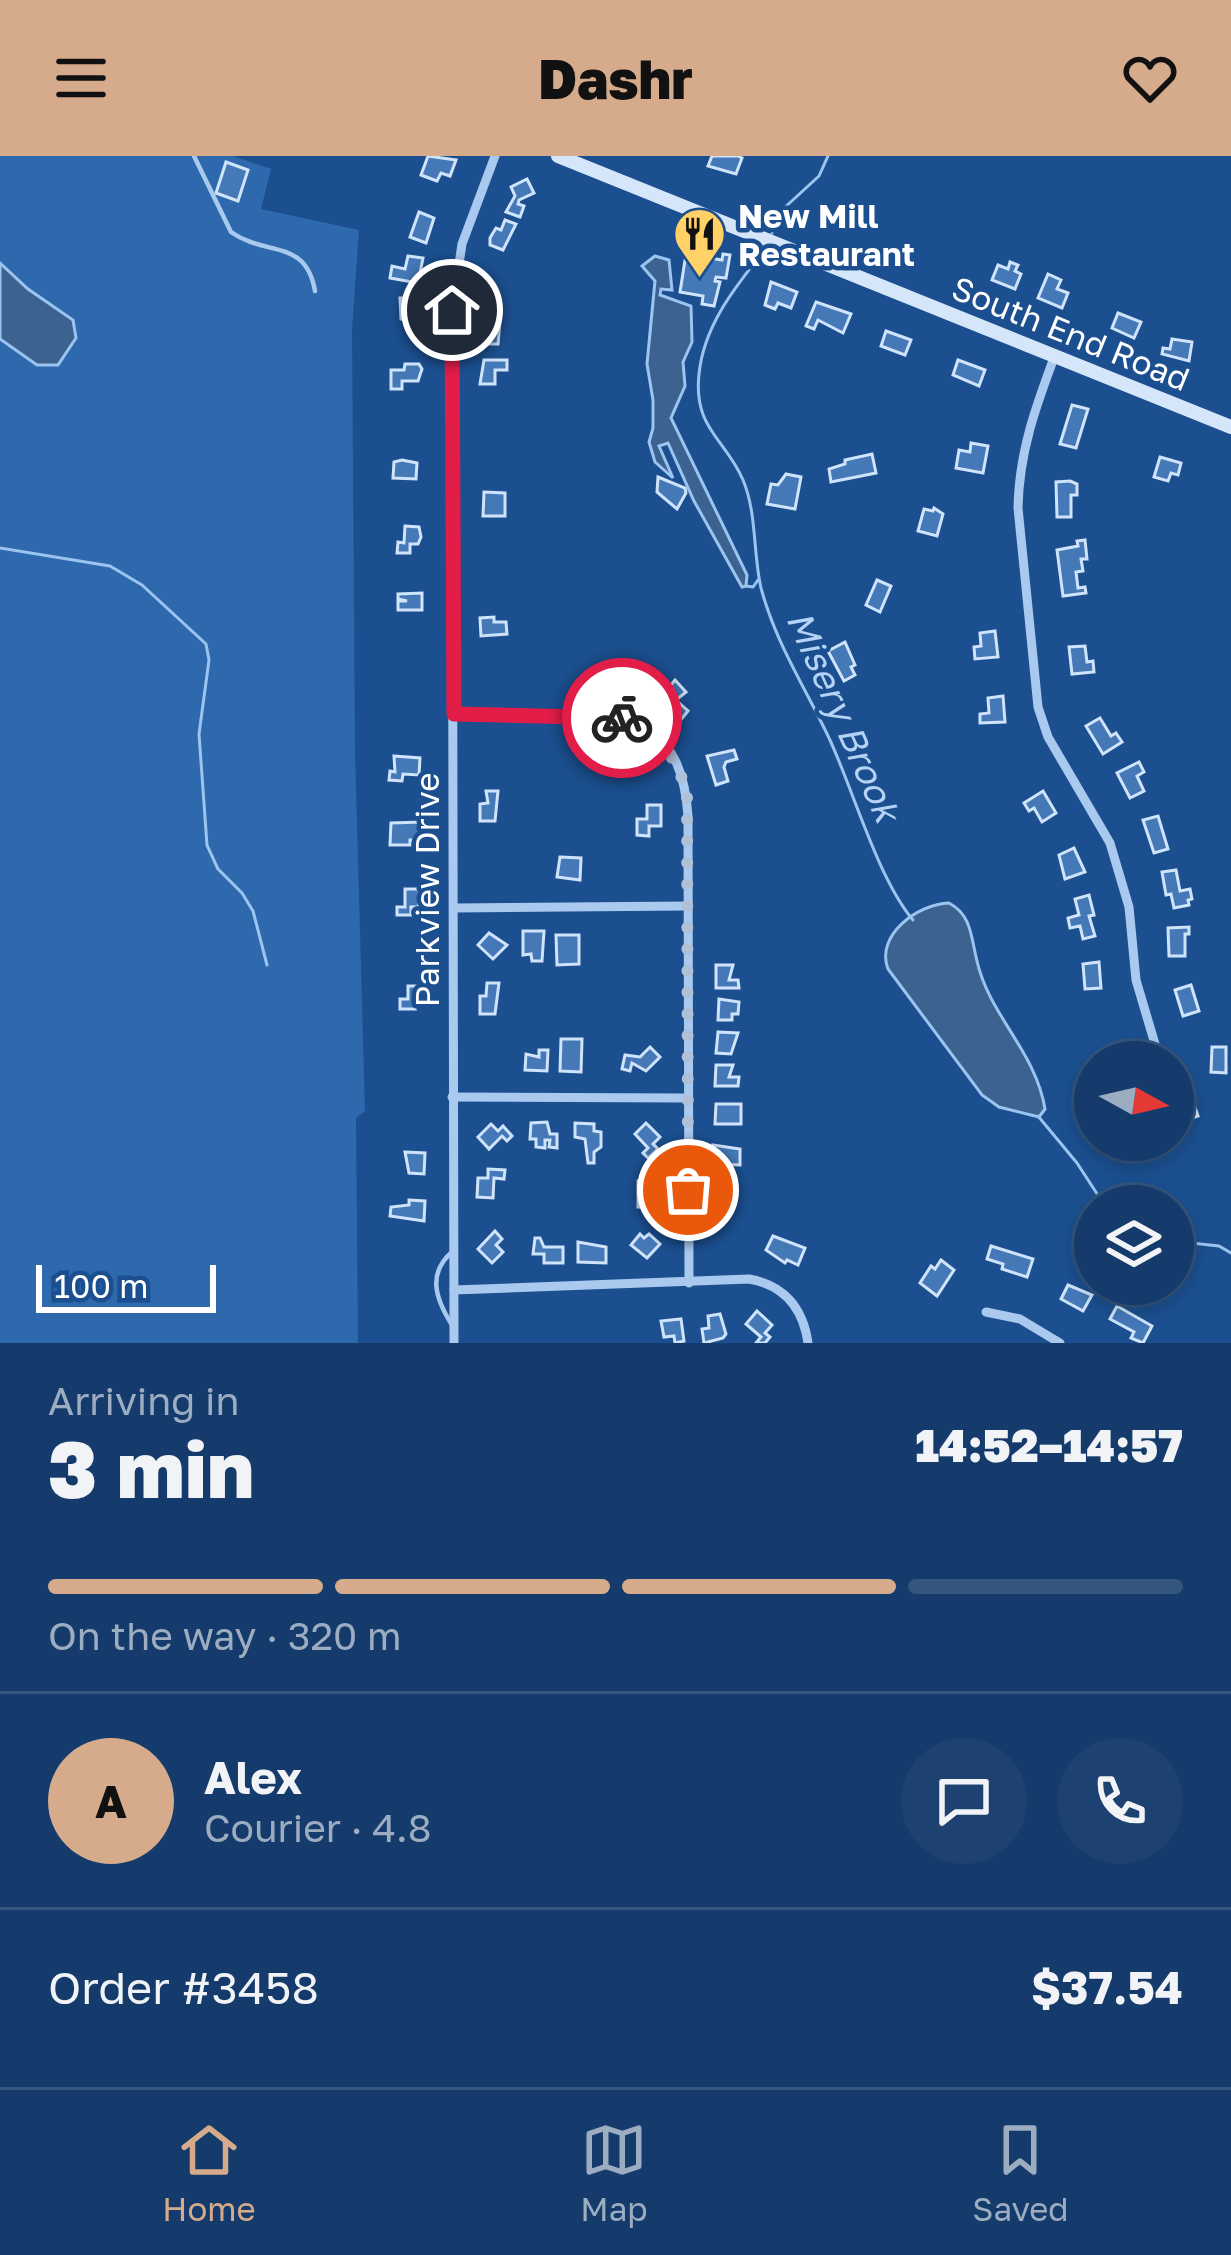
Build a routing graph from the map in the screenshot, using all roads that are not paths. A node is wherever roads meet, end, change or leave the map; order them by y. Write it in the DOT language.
graph roads {
  1 [pos="194,156"];
  2 [pos="495,156"];
  3 [pos="558,156"];
  4 [pos="595,163"];
  5 [pos="315,291"];
  6 [pos="1055,355"];
  7 [pos="1231,427"];
  8 [pos="454,714"];
  9 [pos="687,906"];
  10 [pos="454,908"];
  11 [pos="1154,1041"];
  12 [pos="452,1097"];
  13 [pos="687,1098"];
  14 [pos="453,1251"];
  15 [pos="689,1282"];
  16 [pos="454,1290"];
  17 [pos="986,1312"];
  18 [pos="454,1327"];
  19 [pos="454,1343"];
  20 [pos="808,1343"];
  21 [pos="1060,1343"];
  1 -- 5 [label="lane"];
  2 -- 8 [label="street, Parkview Drive"];
  3 -- 4 [label="street, South End Road"];
  4 -- 6 [label="street, South End Road"];
  6 -- 7 [label="street, South End Road"];
  6 -- 11 [label="street"];
  8 -- 9 [label="street"];
  8 -- 10 [label="street, Parkview Drive"];
  9 -- 10 [label="street"];
  9 -- 13 [label="street"];
  10 -- 12 [label="street, Parkview Drive"];
  12 -- 13 [label="street"];
  12 -- 14 [label="street, Parkview Drive"];
  13 -- 15 [label="street"];
  14 -- 16 [label="street, Parkview Drive"];
  14 -- 18 [label="lane"];
  15 -- 16 [label="street"];
  15 -- 20 [label="street"];
  16 -- 18 [label="street, Parkview Drive"];
  17 -- 21 [label="street"];
  18 -- 19 [label="street, Parkview Drive"];
}
